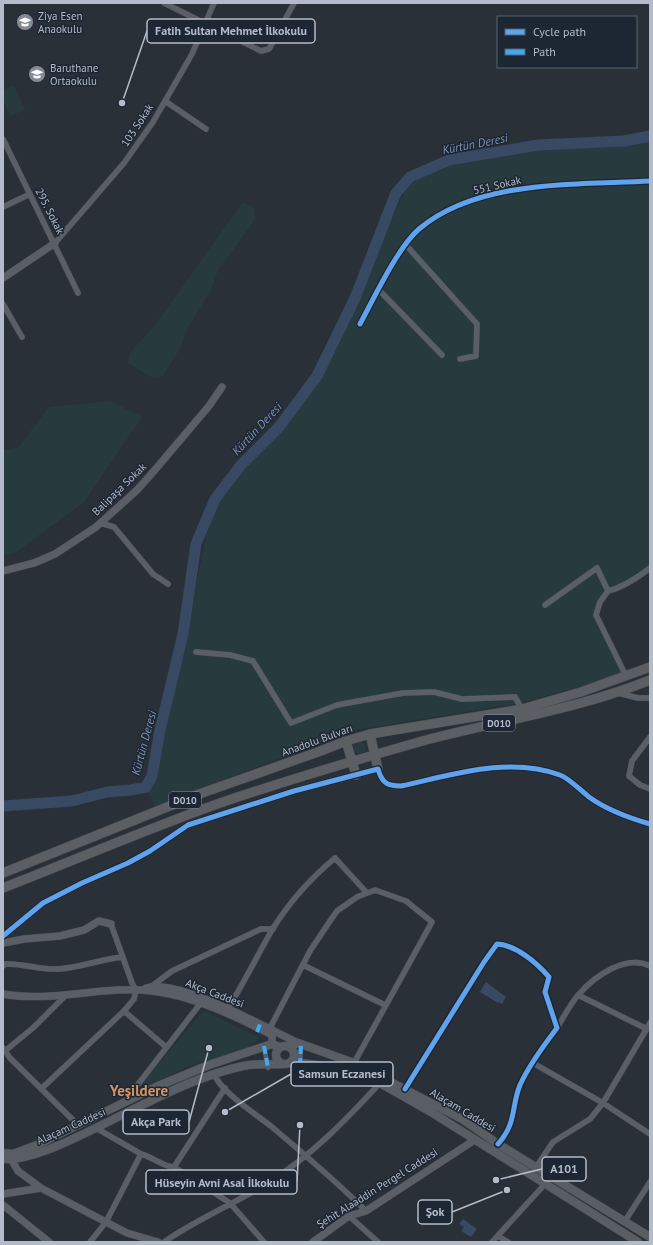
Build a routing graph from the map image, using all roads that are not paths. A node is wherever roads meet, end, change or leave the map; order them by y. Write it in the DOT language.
graph roads {
  1 [pos="164,3"];
  2 [pos="214,3"];
  3 [pos="294,3"];
  4 [pos="205,22"];
  5 [pos="165,101"];
  6 [pos="206,129"];
  7 [pos="3,139"];
  8 [pos="650,181"];
  9 [pos="30,194"];
  10 [pos="3,207"];
  11 [pos="55,243"];
  12 [pos="405,244"];
  13 [pos="3,278"];
  14 [pos="378,290"];
  15 [pos="78,293"];
  16 [pos="3,304"];
  17 [pos="360,324"];
  18 [pos="22,338"];
  19 [pos="442,355"];
  20 [pos="460,360"];
  21 [pos="222,386"];
  22 [pos="100,523"];
  23 [pos="650,568"];
  24 [pos="3,571"];
  25 [pos="168,584"];
  26 [pos="608,591"];
  27 [pos="545,605"];
  28 [pos="196,652"];
  29 [pos="650,666"];
  30 [pos="626,676"];
  31 [pos="650,680"];
  32 [pos="616,693"];
  33 [pos="650,698"];
  34 [pos="522,709"];
  35 [pos="370,734"];
  36 [pos="650,737"];
  37 [pos="346,741"];
  38 [pos="375,756"];
  39 [pos="353,762"];
  40 [pos="378,769"];
  41 [pos="356,774"];
  42 [pos="650,789"];
  43 [pos="650,824"];
  44 [pos="3,873"];
  45 [pos="3,888"];
  46 [pos="367,893"];
  47 [pos="111,924"];
  48 [pos="273,929"];
  49 [pos="3,936"];
  50 [pos="3,943"];
  51 [pos="123,957"];
  52 [pos="303,965"];
  53 [pos="3,966"];
  54 [pos="650,966"];
  55 [pos="152,986"];
  56 [pos="136,990"];
  57 [pos="3,994"];
  58 [pos="66,995"];
  59 [pos="578,995"];
  60 [pos="200,1004"];
  61 [pos="385,1005"];
  62 [pos="124,1011"];
  63 [pos="227,1011"];
  64 [pos="259,1026"];
  65 [pos="648,1026"];
  66 [pos="270,1028"];
  67 [pos="557,1028"];
  68 [pos="299,1043"];
  69 [pos="268,1045"];
  70 [pos="166,1047"];
  71 [pos="280,1047"];
  72 [pos="289,1047"];
  73 [pos="4,1049"];
  74 [pos="291,1062"];
  75 [pos="533,1063"];
  76 [pos="282,1064"];
  77 [pos="354,1064"];
  78 [pos="300,1065"];
  79 [pos="268,1067"];
  80 [pos="214,1074"];
  81 [pos="380,1083"];
  82 [pos="225,1088"];
  83 [pos="41,1089"];
  84 [pos="405,1089"];
  85 [pos="130,1100"];
  86 [pos="603,1104"];
  87 [pos="78,1125"];
  88 [pos="96,1128"];
  89 [pos="650,1134"];
  90 [pos="474,1141"];
  91 [pos="498,1144"];
  92 [pos="3,1153"];
  93 [pos="141,1154"];
  94 [pos="305,1157"];
  95 [pos="7,1159"];
  96 [pos="174,1167"];
  97 [pos="536,1167"];
  98 [pos="650,1182"];
  99 [pos="544,1184"];
  100 [pos="41,1188"];
  101 [pos="3,1194"];
  102 [pos="230,1204"];
  103 [pos="3,1205"];
  104 [pos="366,1211"];
  105 [pos="349,1216"];
  106 [pos="625,1221"];
  107 [pos="106,1222"];
  108 [pos="498,1236"];
  109 [pos="650,1237"];
  110 [pos="48,1242"];
  111 [pos="90,1242"];
  112 [pos="158,1242"];
  113 [pos="164,1242"];
  114 [pos="264,1242"];
  115 [pos="313,1242"];
  116 [pos="378,1242"];
  117 [pos="492,1242"];
  118 [pos="508,1242"];
  119 [pos="638,1242"];
  1 -- 4 [label="street"];
  2 -- 4 [label="street, 103 Sokak"];
  3 -- 4 [label="street"];
  4 -- 5 [label="street, 103 Sokak"];
  5 -- 6 [label="street"];
  5 -- 11 [label="street, 103 Sokak"];
  7 -- 9 [label="street, 295. Sokak"];
  8 -- 12 [label="street, 551 Sokak"];
  9 -- 10 [label="street"];
  9 -- 11 [label="street, 295. Sokak"];
  11 -- 13 [label="street"];
  11 -- 15 [label="street, 295. Sokak"];
  12 -- 14 [label="street, 551 Sokak"];
  12 -- 20 [label="street"];
  14 -- 17 [label="street, 551 Sokak"];
  14 -- 19 [label="street"];
  16 -- 18 [label="street"];
  21 -- 22 [label="street, Balipaşa Sokak"];
  22 -- 24 [label="street, Balipaşa Sokak"];
  22 -- 25 [label="street"];
  23 -- 26 [label="street"];
  26 -- 27 [label="street"];
  26 -- 30 [label="street"];
  28 -- 34 [label="street"];
  29 -- 30 [label="highway, Anadolu Bulvarı / D010"];
  30 -- 34 [label="highway, Anadolu Bulvarı / D010"];
  31 -- 32 [label="highway, D010"];
  32 -- 33 [label="street"];
  32 -- 38 [label="highway, D010"];
  34 -- 35 [label="highway, Anadolu Bulvarı / D010"];
  35 -- 37 [label="highway, Anadolu Bulvarı / D010"];
  35 -- 38 [label="highway"];
  36 -- 42 [label="street"];
  37 -- 39 [label="highway"];
  37 -- 44 [label="highway, Anadolu Bulvarı / D010"];
  38 -- 39 [label="highway, D010"];
  38 -- 40 [label="highway"];
  39 -- 41 [label="highway"];
  39 -- 45 [label="highway, D010"];
  40 -- 41 [label="street"];
  40 -- 43 [label="street"];
  41 -- 49 [label="street"];
  46 -- 48 [label="street"];
  46 -- 52 [label="street"];
  46 -- 61 [label="street"];
  47 -- 50 [label="street"];
  47 -- 51 [label="street"];
  48 -- 55 [label="street"];
  48 -- 63 [label="street"];
  51 -- 53 [label="street"];
  51 -- 56 [label="street"];
  52 -- 61 [label="street"];
  52 -- 66 [label="street"];
  54 -- 59 [label="street"];
  55 -- 56 [label="street, Akça Caddesi"];
  55 -- 63 [label="street, Akça Caddesi"];
  56 -- 58 [label="street, Akça Caddesi"];
  56 -- 60 [label="street, Akça Caddesi"];
  56 -- 62 [label="street"];
  57 -- 58 [label="street, Akça Caddesi"];
  58 -- 73 [label="street"];
  59 -- 65 [label="street"];
  59 -- 67 [label="street"];
  60 -- 63 [label="street, Akça Caddesi"];
  60 -- 70 [label="street"];
  61 -- 77 [label="street"];
  62 -- 70 [label="street"];
  62 -- 83 [label="street"];
  63 -- 64 [label="street, Akça Caddesi"];
  64 -- 66 [label="street, Akça Caddesi"];
  64 -- 69 [label="street"];
  65 -- 86 [label="street"];
  66 -- 68 [label="street, Akça Caddesi"];
  67 -- 75 [label="street"];
  67 -- 84 [label="street"];
  68 -- 72 [label="main road"];
  68 -- 77 [label="main road, Alaçam Caddesi"];
  68 -- 78 [label="street"];
  69 -- 71 [label="main road"];
  69 -- 79 [label="street"];
  69 -- 85 [label="main road, Alaçam Caddesi"];
  70 -- 85 [label="street"];
  71 -- 72 [label="main road"];
  71 -- 76 [label="main road"];
  72 -- 74 [label="main road"];
  73 -- 83 [label="street"];
  74 -- 76 [label="main road"];
  74 -- 78 [label="main road, Alaçam Caddesi"];
  75 -- 86 [label="street"];
  75 -- 91 [label="street"];
  76 -- 79 [label="main road, Alaçam Caddesi"];
  77 -- 84 [label="main road, Alaçam Caddesi"];
  78 -- 81 [label="main road, Alaçam Caddesi"];
  79 -- 80 [label="main road, Alaçam Caddesi"];
  80 -- 82 [label="street"];
  80 -- 88 [label="main road, Alaçam Caddesi"];
  81 -- 90 [label="main road, Alaçam Caddesi"];
  81 -- 94 [label="street"];
  82 -- 94 [label="street"];
  82 -- 96 [label="street"];
  83 -- 87 [label="street"];
  84 -- 91 [label="main road, Alaçam Caddesi"];
  85 -- 87 [label="main road, Alaçam Caddesi"];
  86 -- 89 [label="street"];
  86 -- 97 [label="street"];
  87 -- 92 [label="main road, Alaçam Caddesi"];
  88 -- 93 [label="street"];
  88 -- 95 [label="main road, Alaçam Caddesi"];
  90 -- 99 [label="main road, Alaçam Caddesi"];
  90 -- 104 [label="street, Şehit Alaaddin Pergel Caddesi"];
  91 -- 97 [label="main road, Alaçam Caddesi"];
  93 -- 96 [label="street"];
  93 -- 107 [label="street"];
  94 -- 102 [label="street"];
  94 -- 104 [label="street"];
  95 -- 100 [label="street"];
  96 -- 102 [label="street"];
  97 -- 106 [label="main road, Alaçam Caddesi"];
  98 -- 106 [label="street"];
  99 -- 108 [label="street"];
  99 -- 119 [label="main road, Alaçam Caddesi"];
  100 -- 101 [label="street"];
  100 -- 107 [label="street"];
  102 -- 113 [label="street"];
  102 -- 114 [label="street"];
  103 -- 110 [label="street"];
  104 -- 105 [label="street, Şehit Alaaddin Pergel Caddesi"];
  105 -- 115 [label="street, Şehit Alaaddin Pergel Caddesi"];
  105 -- 116 [label="street"];
  106 -- 109 [label="main road, Alaçam Caddesi"];
  107 -- 111 [label="street"];
  107 -- 112 [label="street"];
  108 -- 117 [label="street"];
  108 -- 118 [label="street"];
}
